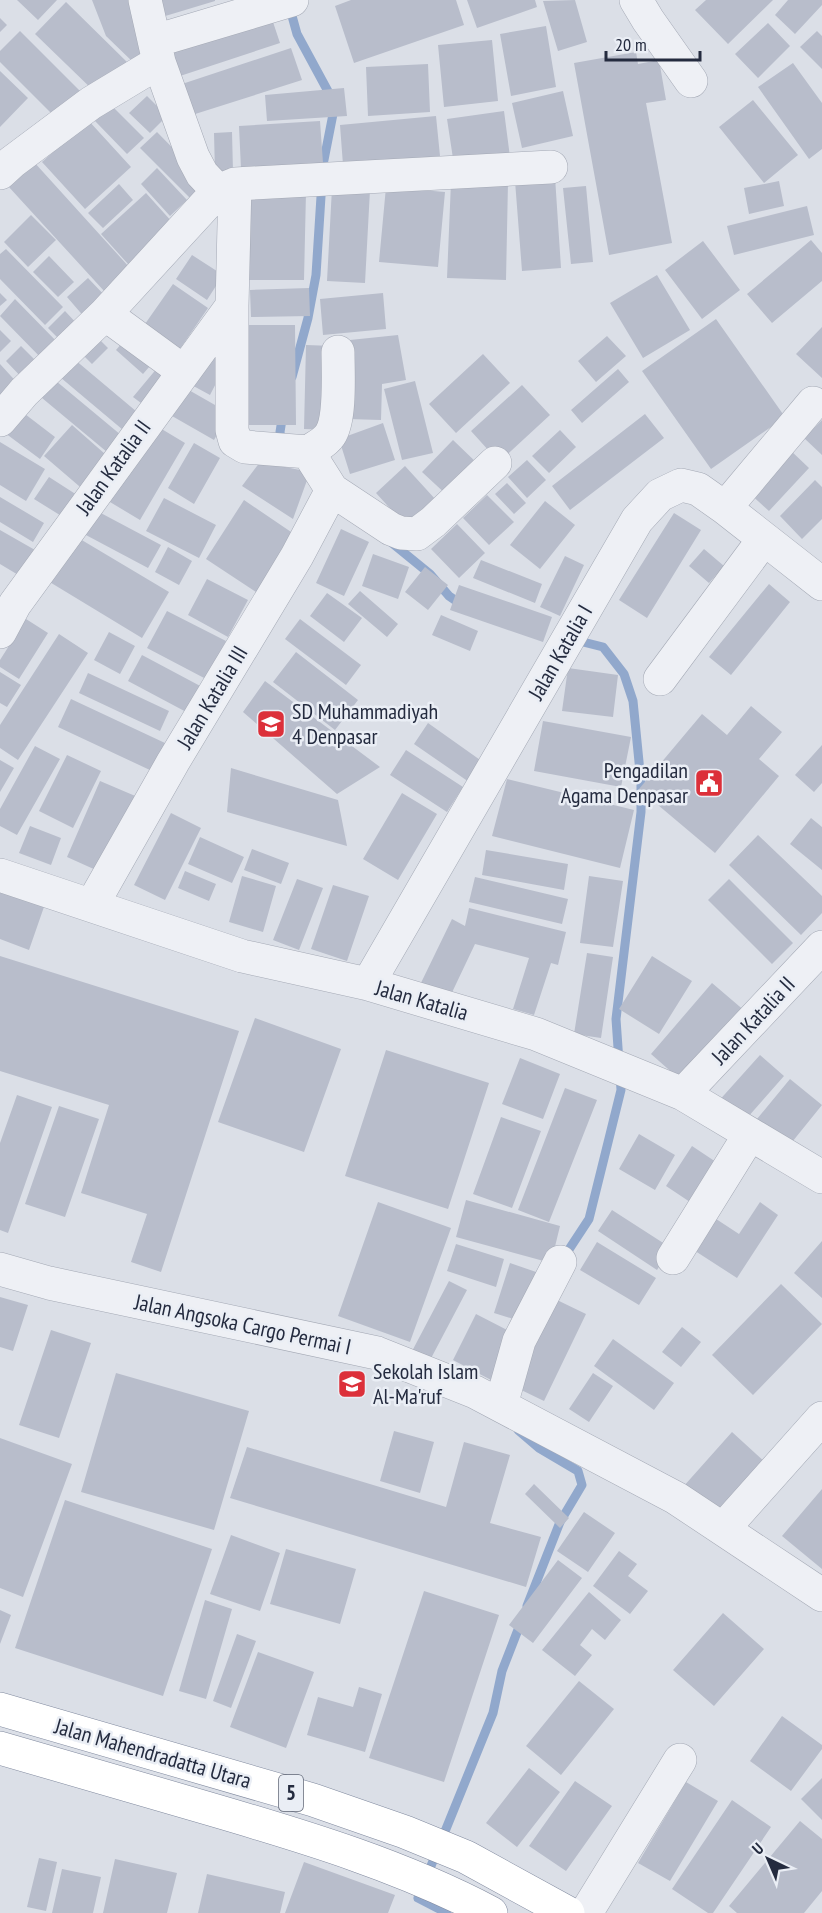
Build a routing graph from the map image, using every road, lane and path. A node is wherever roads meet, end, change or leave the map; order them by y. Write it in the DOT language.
graph roads {
  1 [pos="145,0"];
  2 [pos="292,0"];
  3 [pos="636,0"];
  4 [pos="157,52"];
  5 [pos="692,81"];
  6 [pos="551,167"];
  7 [pos="0,173"];
  8 [pos="226,188"];
  9 [pos="232,306"];
  10 [pos="105,314"];
  11 [pos="338,352"];
  12 [pos="183,371"];
  13 [pos="813,403"];
  14 [pos="0,420"];
  15 [pos="308,452"];
  16 [pos="495,463"];
  17 [pos="332,490"];
  18 [pos="725,508"];
  19 [pos="764,539"];
  20 [pos="822,584"];
  21 [pos="4,618"];
  22 [pos="660,678"];
  23 [pos="0,875"];
  24 [pos="92,905"];
  25 [pos="822,947"];
  26 [pos="368,984"];
  27 [pos="683,1094"];
  28 [pos="750,1134"];
  29 [pos="822,1177"];
  30 [pos="673,1258"];
  31 [pos="560,1262"];
  32 [pos="0,1269"];
  33 [pos="501,1405"];
  34 [pos="822,1418"];
  35 [pos="723,1528"];
  36 [pos="822,1595"];
  37 [pos="0,1709"];
  38 [pos="0,1748"];
  39 [pos="680,1760"];
  40 [pos="491,1913"];
  41 [pos="568,1913"];
  42 [pos="586,1913"];
  1 -- 4 [label="street"];
  2 -- 4 [label="street"];
  3 -- 5 [label="street"];
  4 -- 7 [label="street"];
  4 -- 8 [label="street"];
  6 -- 8 [label="street"];
  8 -- 9 [label="street"];
  8 -- 10 [label="street"];
  9 -- 12 [label="street, Jalan Katalia II"];
  9 -- 15 [label="street"];
  10 -- 12 [label="street"];
  10 -- 14 [label="street"];
  11 -- 15 [label="street"];
  12 -- 21 [label="street, Jalan Katalia II"];
  13 -- 18 [label="street"];
  15 -- 17 [label="street"];
  16 -- 17 [label="street"];
  17 -- 24 [label="street, Jalan Katalia III"];
  18 -- 19 [label="street, Jalan Katalia I"];
  18 -- 26 [label="street, Jalan Katalia I"];
  19 -- 20 [label="street, Jalan Katalia I"];
  19 -- 22 [label="street"];
  23 -- 24 [label="street, Jalan Katalia"];
  24 -- 26 [label="street, Jalan Katalia"];
  25 -- 27 [label="street, Jalan Katalia II"];
  26 -- 27 [label="street, Jalan Katalia"];
  27 -- 28 [label="street, Jalan Katalia"];
  28 -- 29 [label="street, Jalan Katalia"];
  28 -- 30 [label="street"];
  31 -- 33 [label="street"];
  32 -- 33 [label="street, Jalan Angsoka Cargo Permai I"];
  33 -- 35 [label="street, Jalan Angsoka Cargo Permai I"];
  34 -- 35 [label="street"];
  35 -- 36 [label="street, Jalan Angsoka Cargo Permai I"];
  37 -- 41 [label="highway, Jalan Mahendradatta Utara / 5"];
  38 -- 40 [label="highway, Jalan Mahendradatta Utara / 5"];
  39 -- 42 [label="street"];
}
